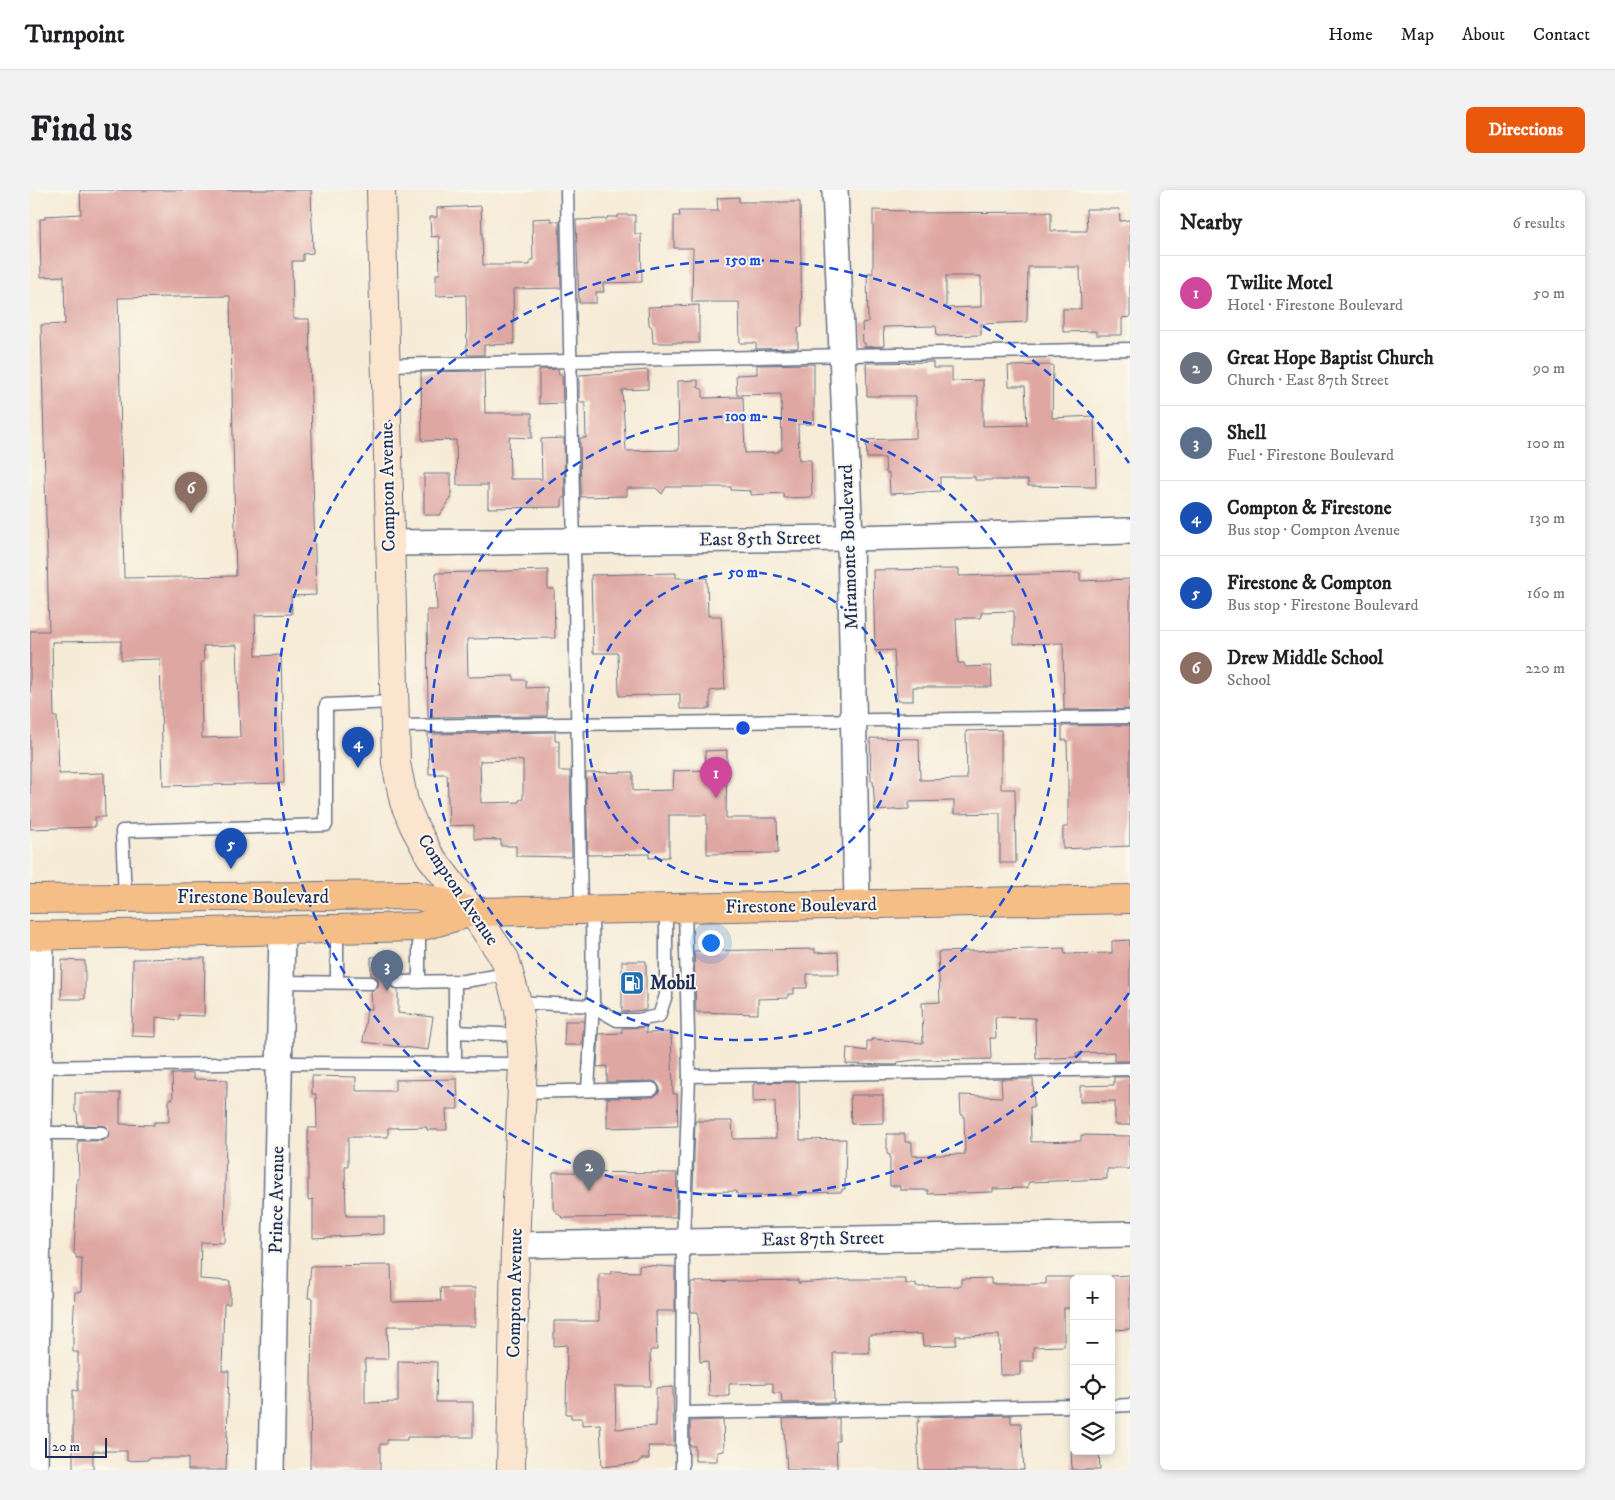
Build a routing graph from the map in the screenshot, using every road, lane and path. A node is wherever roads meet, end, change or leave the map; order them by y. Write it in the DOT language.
graph roads {
  1 [pos="381,190"];
  2 [pos="567,190"];
  3 [pos="834,190"];
  4 [pos="1130,349"];
  5 [pos="842,357"];
  6 [pos="570,361"];
  7 [pos="385,365"];
  8 [pos="1130,531"];
  9 [pos="850,538"];
  10 [pos="574,541"];
  11 [pos="390,543"];
  12 [pos="393,714"];
  13 [pos="1130,717"];
  14 [pos="854,720"];
  15 [pos="577,724"];
  16 [pos="125,898"];
  17 [pos="30,899"];
  18 [pos="1130,899"];
  19 [pos="857,905"];
  20 [pos="675,908"];
  21 [pos="586,910"];
  22 [pos="473,912"];
  23 [pos="419,927"];
  24 [pos="337,929"];
  25 [pos="282,930"];
  26 [pos="35,936"];
  27 [pos="509,974"];
  28 [pos="281,982"];
  29 [pos="337,982"];
  30 [pos="398,982"];
  31 [pos="419,982"];
  32 [pos="455,982"];
  33 [pos="371,983"];
  34 [pos="517,1002"];
  35 [pos="592,1006"];
  36 [pos="35,1019"];
  37 [pos="455,1032"];
  38 [pos="521,1035"];
  39 [pos="279,1063"];
  40 [pos="455,1064"];
  41 [pos="523,1064"];
  42 [pos="35,1067"];
  43 [pos="1130,1069"];
  44 [pos="688,1076"];
  45 [pos="652,1089"];
  46 [pos="588,1090"];
  47 [pos="522,1092"];
  48 [pos="40,1133"];
  49 [pos="102,1133"];
  50 [pos="1130,1234"];
  51 [pos="683,1242"];
  52 [pos="515,1245"];
  53 [pos="1070,1406"];
  54 [pos="1115,1406"];
  55 [pos="1130,1406"];
  56 [pos="682,1413"];
  57 [pos="35,1470"];
  58 [pos="271,1470"];
  59 [pos="511,1470"];
  60 [pos="682,1470"];
  1 -- 7 [label="main road, Compton Avenue"];
  2 -- 6 [label="lane"];
  3 -- 5 [label="street, Miramonte Boulevard"];
  4 -- 5 [label="lane"];
  5 -- 6 [label="lane"];
  5 -- 9 [label="street, Miramonte Boulevard"];
  6 -- 7 [label="lane"];
  6 -- 10 [label="lane"];
  7 -- 11 [label="main road, Compton Avenue"];
  8 -- 9 [label="street, East 85th Street"];
  9 -- 10 [label="street, East 85th Street"];
  9 -- 14 [label="street, Miramonte Boulevard"];
  10 -- 11 [label="street, East 85th Street"];
  10 -- 15 [label="lane"];
  11 -- 12 [label="main road, Compton Avenue"];
  12 -- 15 [label="lane"];
  12 -- 16 [label="lane"];
  12 -- 22 [label="main road, Compton Avenue"];
  13 -- 14 [label="lane"];
  14 -- 15 [label="lane"];
  14 -- 19 [label="street, Miramonte Boulevard"];
  15 -- 21 [label="lane"];
  16 -- 17 [label="main road, Firestone Boulevard"];
  16 -- 22 [label="main road, Firestone Boulevard"];
  18 -- 19 [label="main road, Firestone Boulevard"];
  19 -- 20 [label="main road, Firestone Boulevard"];
  20 -- 21 [label="main road, Firestone Boulevard"];
  20 -- 35 [label="lane"];
  20 -- 44 [label="lane"];
  21 -- 22 [label="main road, Firestone Boulevard"];
  21 -- 35 [label="lane"];
  22 -- 23 [label="main road, Firestone Boulevard"];
  22 -- 27 [label="main road, Compton Avenue"];
  23 -- 24 [label="main road, Firestone Boulevard"];
  23 -- 31 [label="lane"];
  24 -- 25 [label="main road, Firestone Boulevard"];
  24 -- 29 [label="lane"];
  25 -- 26 [label="main road, Firestone Boulevard"];
  25 -- 28 [label="street, Prince Avenue"];
  26 -- 36 [label="street"];
  27 -- 32 [label="lane"];
  27 -- 34 [label="main road, Compton Avenue"];
  28 -- 29 [label="lane"];
  28 -- 39 [label="street, Prince Avenue"];
  29 -- 33 [label="lane"];
  30 -- 31 [label="lane"];
  31 -- 32 [label="lane"];
  32 -- 37 [label="lane"];
  34 -- 35 [label="lane"];
  34 -- 38 [label="main road, Compton Avenue"];
  35 -- 46 [label="lane"];
  36 -- 42 [label="street"];
  37 -- 38 [label="lane"];
  37 -- 40 [label="lane"];
  38 -- 41 [label="main road, Compton Avenue"];
  39 -- 40 [label="lane"];
  39 -- 42 [label="lane"];
  39 -- 58 [label="street, Prince Avenue"];
  40 -- 41 [label="lane"];
  41 -- 47 [label="main road, Compton Avenue"];
  42 -- 48 [label="street"];
  43 -- 44 [label="lane"];
  44 -- 51 [label="lane"];
  45 -- 46 [label="lane"];
  46 -- 47 [label="lane"];
  47 -- 52 [label="main road, Compton Avenue"];
  48 -- 49 [label="lane"];
  48 -- 57 [label="street"];
  50 -- 51 [label="street, East 87th Street"];
  51 -- 52 [label="street, East 87th Street"];
  51 -- 56 [label="lane"];
  52 -- 59 [label="main road, Compton Avenue"];
  53 -- 56 [label="lane"];
  54 -- 55 [label="lane"];
  56 -- 60 [label="lane"];
}
